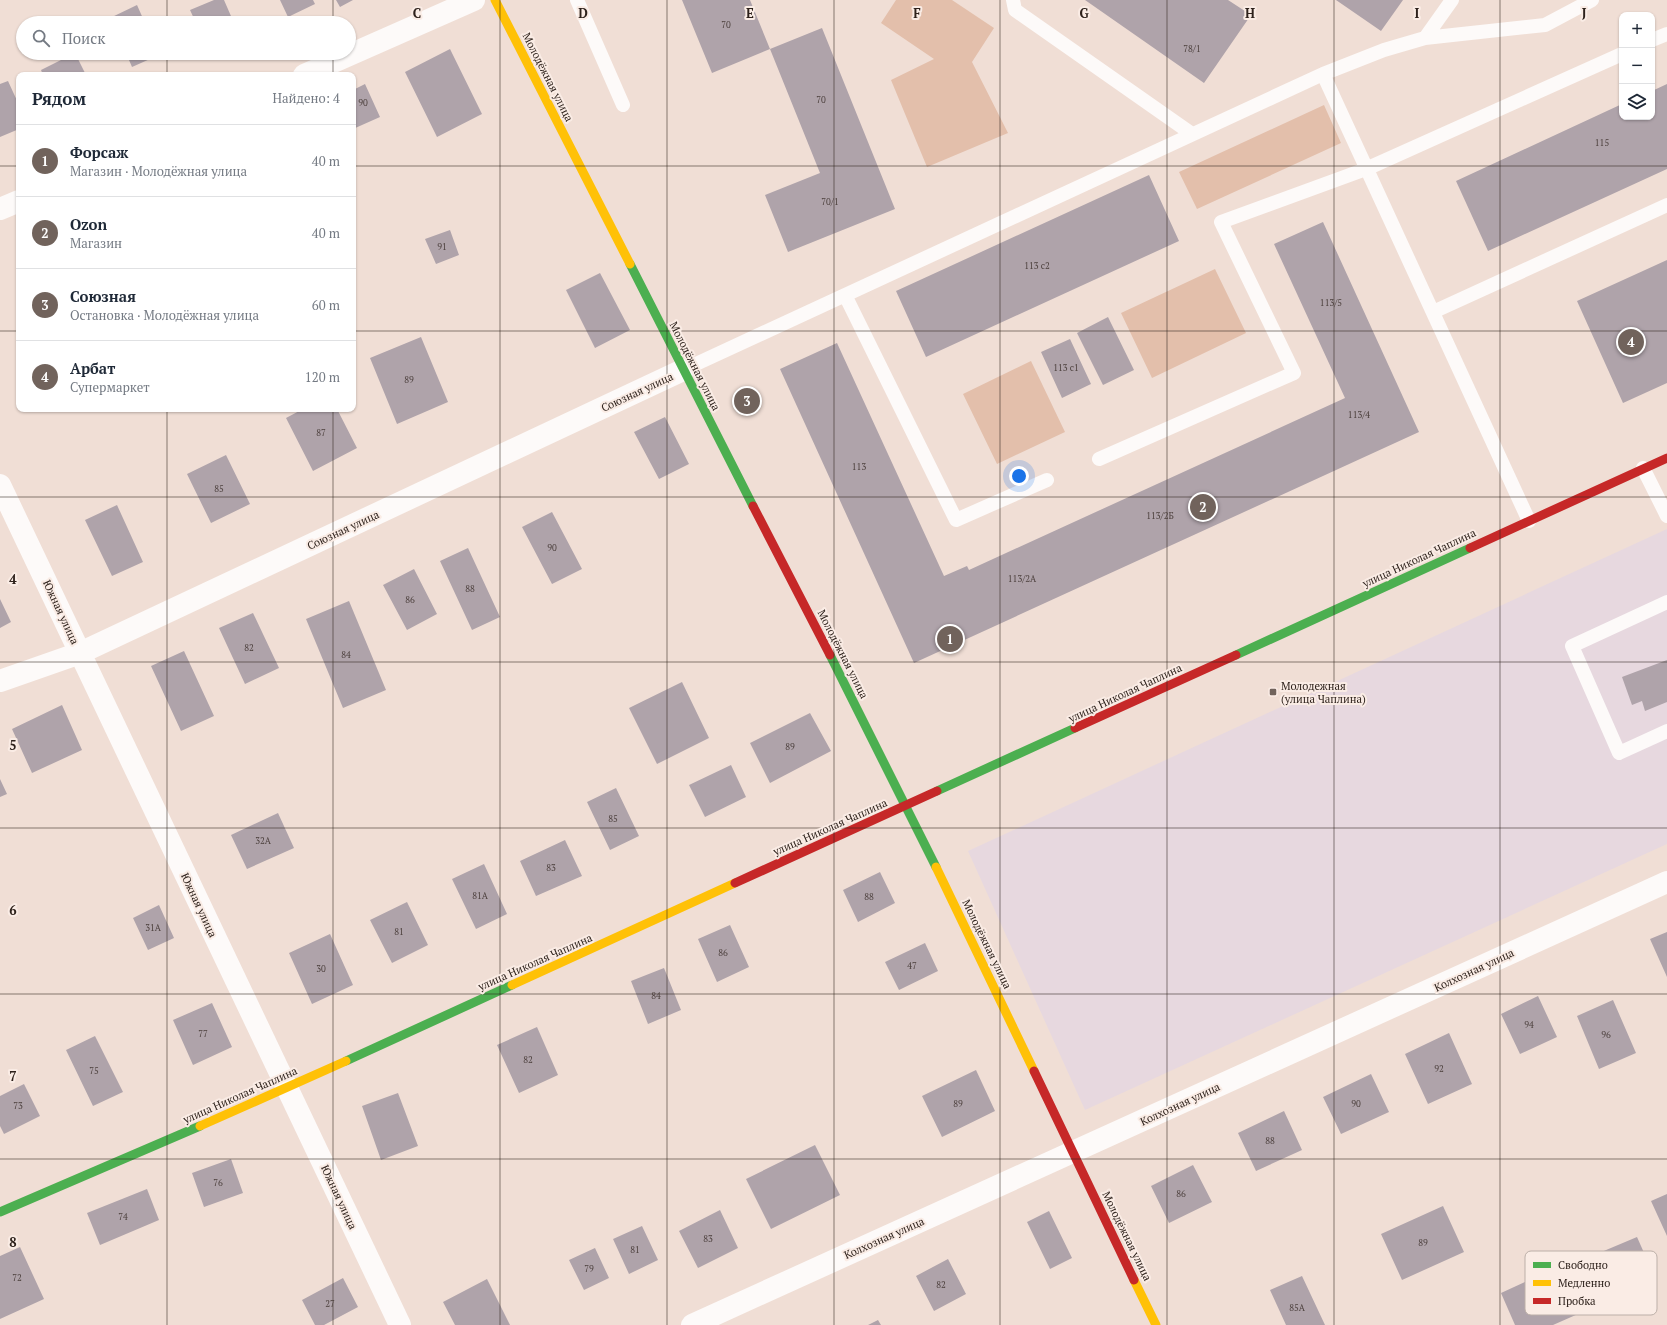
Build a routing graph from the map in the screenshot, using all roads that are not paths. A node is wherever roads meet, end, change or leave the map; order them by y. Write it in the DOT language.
graph roads {
  1 [pos="474,0"];
  2 [pos="495,0"];
  3 [pos="578,0"];
  4 [pos="1013,0"];
  5 [pos="1452,0"];
  6 [pos="1592,0"];
  7 [pos="1667,34"];
  8 [pos="1425,38"];
  9 [pos="1655,39"];
  10 [pos="356,52"];
  11 [pos="1619,55"];
  12 [pos="338,60"];
  13 [pos="311,72"];
  14 [pos="1322,74"];
  15 [pos="623,105"];
  16 [pos="1192,134"];
  17 [pos="1366,169"];
  18 [pos="16,202"];
  19 [pos="1667,205"];
  20 [pos="0,209"];
  21 [pos="845,296"];
  22 [pos="1433,312"];
  23 [pos="683,370"];
  24 [pos="1099,458"];
  25 [pos="1667,458"];
  26 [pos="1643,468"];
  27 [pos="1047,480"];
  28 [pos="0,485"];
  29 [pos="1667,516"];
  30 [pos="1529,521"];
  31 [pos="1667,602"];
  32 [pos="80,653"];
  33 [pos="0,681"];
  34 [pos="1667,732"];
  35 [pos="907,806"];
  36 [pos="1667,882"];
  37 [pos="287,1088"];
  38 [pos="1073,1153"];
  39 [pos="0,1212"];
  40 [pos="400,1325"];
  41 [pos="692,1325"];
  42 [pos="1156,1325"];
  1 -- 10 [label="street"];
  2 -- 23 [label="street, Молодёжная улица"];
  3 -- 15 [label="lane"];
  4 -- 16 [label="lane"];
  5 -- 8 [label="lane"];
  6 -- 8 [label="lane"];
  7 -- 9 [label="lane"];
  8 -- 14 [label="lane"];
  11 -- 17 [label="lane"];
  12 -- 13 [label="street"];
  14 -- 16 [label="lane"];
  14 -- 17 [label="lane"];
  16 -- 21 [label="lane"];
  17 -- 22 [label="lane"];
  17 -- 24 [label="lane"];
  18 -- 20 [label="street"];
  19 -- 22 [label="lane"];
  21 -- 23 [label="lane"];
  21 -- 27 [label="lane"];
  22 -- 30 [label="lane"];
  23 -- 32 [label="street, Союзная улица"];
  23 -- 35 [label="street, Молодёжная улица"];
  25 -- 26 [label="street, улица Николая Чаплина"];
  26 -- 29 [label="lane"];
  26 -- 30 [label="street, улица Николая Чаплина"];
  28 -- 32 [label="street, Южная улица"];
  30 -- 35 [label="street, улица Николая Чаплина"];
  31 -- 34 [label="lane"];
  32 -- 33 [label="street, Союзная улица"];
  32 -- 37 [label="street, Южная улица"];
  35 -- 37 [label="street, улица Николая Чаплина"];
  35 -- 38 [label="street, Молодёжная улица"];
  36 -- 38 [label="street, Колхозная улица"];
  37 -- 39 [label="street, улица Николая Чаплина"];
  37 -- 40 [label="street, Южная улица"];
  38 -- 41 [label="street, Колхозная улица"];
  38 -- 42 [label="street, Молодёжная улица"];
}
